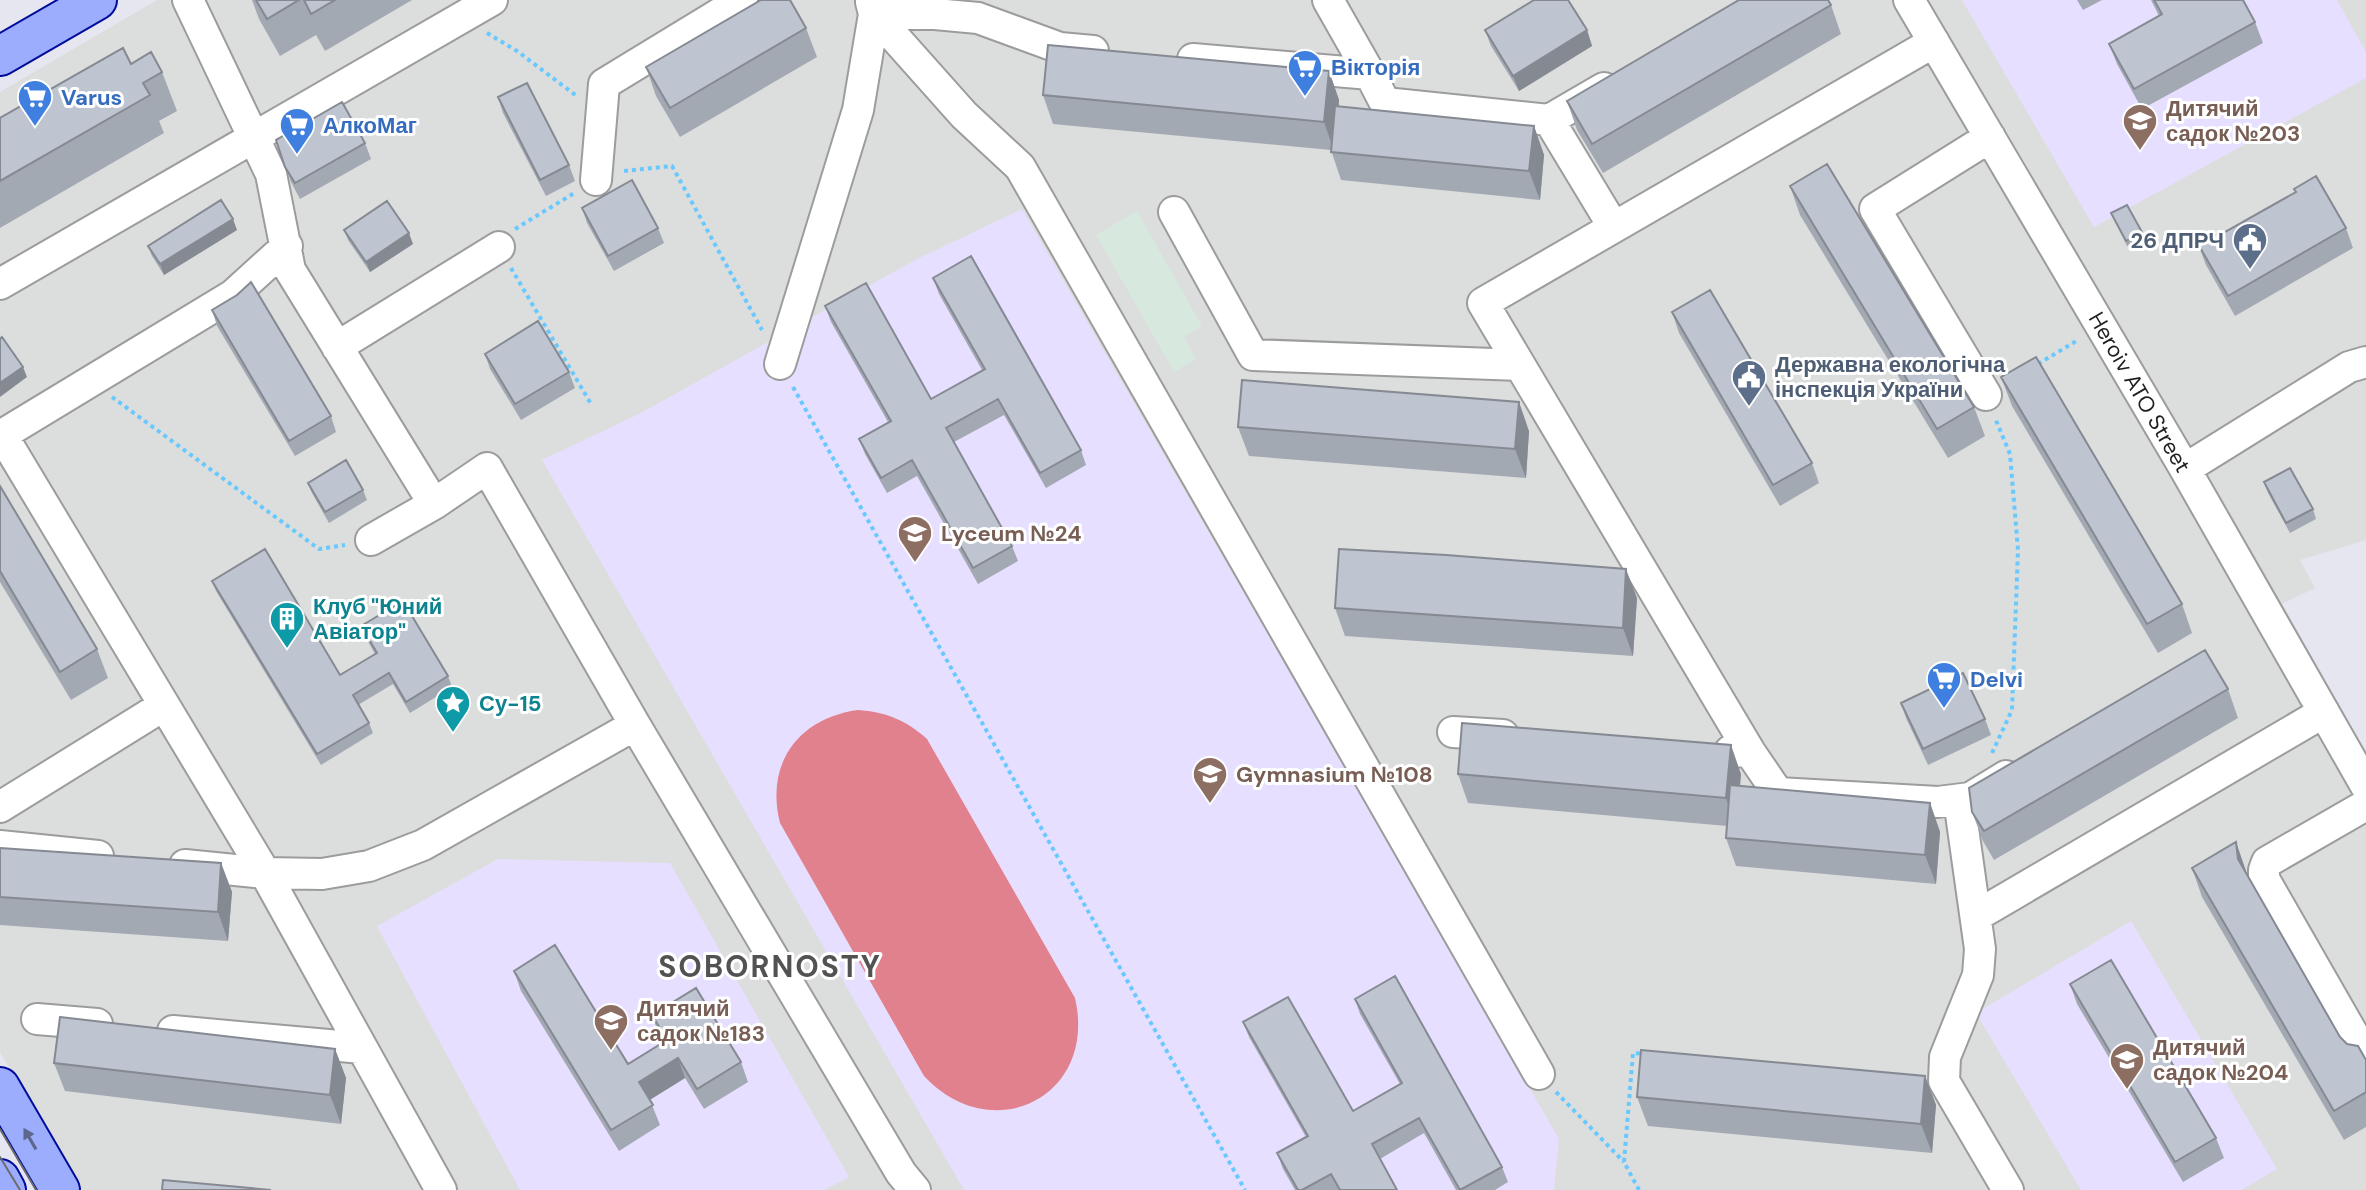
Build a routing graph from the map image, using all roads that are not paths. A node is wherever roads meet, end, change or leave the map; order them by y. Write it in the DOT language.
graph roads {
  1 [pos="97,0"];
  2 [pos="188,0"];
  3 [pos="492,0"];
  4 [pos="742,0"];
  5 [pos="1328,0"];
  6 [pos="1909,0"];
  7 [pos="872,7"];
  8 [pos="1934,42"];
  9 [pos="1122,53"];
  10 [pos="0,56"];
  11 [pos="1168,57"];
  12 [pos="1631,72"];
  13 [pos="1370,74"];
  14 [pos="1549,120"];
  15 [pos="1990,137"];
  16 [pos="254,138"];
  17 [pos="603,176"];
  18 [pos="1174,212"];
  19 [pos="1613,226"];
  20 [pos="287,246"];
  21 [pos="499,247"];
  22 [pos="0,284"];
  23 [pos="337,347"];
  24 [pos="2366,362"];
  25 [pos="780,364"];
  26 [pos="1520,365"];
  27 [pos="1986,395"];
  28 [pos="1,434"];
  29 [pos="2185,469"];
  30 [pos="434,504"];
  31 [pos="371,540"];
  32 [pos="1610,569"];
  33 [pos="1642,570"];
  34 [pos="163,706"];
  35 [pos="2324,712"];
  36 [pos="635,725"];
  37 [pos="1453,732"];
  38 [pos="1531,737"];
  39 [pos="1703,749"];
  40 [pos="1750,752"];
  41 [pos="2037,758"];
  42 [pos="2366,786"];
  43 [pos="1959,800"];
  44 [pos="2366,805"];
  45 [pos="0,807"];
  46 [pos="0,846"];
  47 [pos="125,859"];
  48 [pos="156,862"];
  49 [pos="265,873"];
  50 [pos="1976,916"];
  51 [pos="37,1019"];
  52 [pos="362,1048"];
  53 [pos="2366,1057"];
  54 [pos="1539,1074"];
  55 [pos="1913,1078"];
  56 [pos="1944,1081"];
  57 [pos="0,1087"];
  58 [pos="0,1179"];
  59 [pos="6,1190"];
  60 [pos="60,1190"];
  61 [pos="441,1190"];
  62 [pos="915,1190"];
  63 [pos="2008,1190"];
  1 -- 10 [label="main road"];
  2 -- 16 [label="street"];
  3 -- 16 [label="street"];
  4 -- 17 [label="street"];
  5 -- 13 [label="street"];
  6 -- 8 [label="street, Heroiv ATO Street"];
  7 -- 9 [label="street"];
  7 -- 25 [label="street"];
  7 -- 54 [label="street"];
  8 -- 15 [label="street, Heroiv ATO Street"];
  8 -- 19 [label="street"];
  11 -- 13 [label="street"];
  12 -- 14 [label="street"];
  13 -- 14 [label="street"];
  14 -- 19 [label="street"];
  15 -- 27 [label="street"];
  15 -- 29 [label="street, Heroiv ATO Street"];
  16 -- 20 [label="street"];
  16 -- 22 [label="street"];
  18 -- 26 [label="street"];
  19 -- 26 [label="street"];
  20 -- 23 [label="street"];
  20 -- 28 [label="street"];
  21 -- 23 [label="street"];
  23 -- 30 [label="street"];
  24 -- 29 [label="street"];
  26 -- 33 [label="street"];
  28 -- 34 [label="street"];
  29 -- 35 [label="street, Heroiv ATO Street"];
  30 -- 31 [label="street"];
  30 -- 36 [label="street"];
  32 -- 33 [label="street"];
  33 -- 40 [label="street"];
  34 -- 45 [label="street"];
  34 -- 49 [label="street"];
  35 -- 42 [label="street, Heroiv ATO Street"];
  35 -- 50 [label="street"];
  36 -- 49 [label="street"];
  36 -- 62 [label="street"];
  37 -- 38 [label="street"];
  39 -- 40 [label="street"];
  40 -- 43 [label="street"];
  41 -- 43 [label="street"];
  43 -- 50 [label="street"];
  44 -- 53 [label="street"];
  46 -- 47 [label="street"];
  48 -- 49 [label="street"];
  49 -- 52 [label="street"];
  50 -- 56 [label="street"];
  51 -- 52 [label="street"];
  52 -- 61 [label="street"];
  55 -- 56 [label="street"];
  56 -- 63 [label="street"];
  60 -- 57 [label="main road, one-way"];
  58 -- 59 [label="main road"];
}
